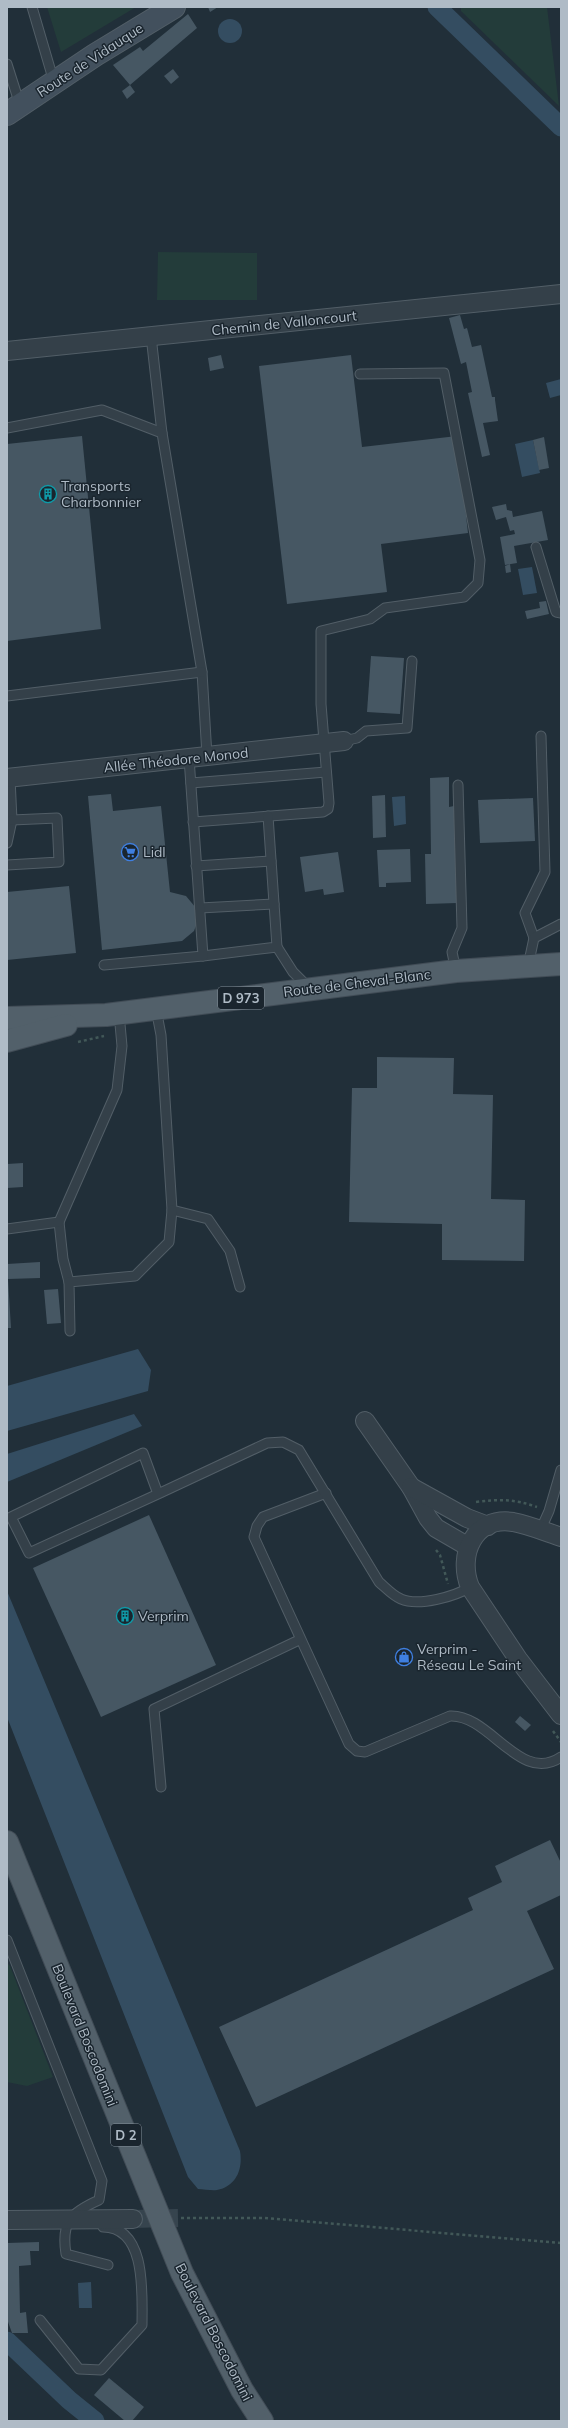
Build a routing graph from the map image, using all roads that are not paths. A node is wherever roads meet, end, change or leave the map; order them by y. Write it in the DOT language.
graph roads {
  1 [pos="32,7"];
  2 [pos="174,7"];
  3 [pos="7,64"];
  4 [pos="54,82"];
  5 [pos="14,109"];
  6 [pos="561,294"];
  7 [pos="151,336"];
  8 [pos="7,351"];
  9 [pos="360,374"];
  10 [pos="7,428"];
  11 [pos="162,433"];
  12 [pos="536,547"];
  13 [pos="561,613"];
  14 [pos="412,661"];
  15 [pos="202,672"];
  16 [pos="7,696"];
  17 [pos="541,736"];
  18 [pos="344,741"];
  19 [pos="323,743"];
  20 [pos="208,756"];
  21 [pos="188,758"];
  22 [pos="326,772"];
  23 [pos="9,778"];
  24 [pos="191,783"];
  25 [pos="458,785"];
  26 [pos="268,816"];
  27 [pos="12,820"];
  28 [pos="193,822"];
  29 [pos="7,843"];
  30 [pos="271,861"];
  31 [pos="7,865"];
  32 [pos="196,866"];
  33 [pos="274,904"];
  34 [pos="200,908"];
  35 [pos="561,924"];
  36 [pos="534,938"];
  37 [pos="277,947"];
  38 [pos="203,956"];
  39 [pos="561,964"];
  40 [pos="104,966"];
  41 [pos="528,966"];
  42 [pos="456,971"];
  43 [pos="310,989"];
  44 [pos="156,1008"];
  45 [pos="7,1018"];
  46 [pos="115,1020"];
  47 [pos="7,1041"];
  48 [pos="172,1210"];
  49 [pos="59,1222"];
  50 [pos="7,1229"];
  51 [pos="69,1282"];
  52 [pos="240,1287"];
  53 [pos="70,1332"];
  54 [pos="365,1421"];
  55 [pos="561,1470"];
  56 [pos="411,1487"];
  57 [pos="326,1493"];
  58 [pos="158,1494"];
  59 [pos="488,1526"];
  60 [pos="540,1531"];
  61 [pos="561,1537"];
  62 [pos="467,1546"];
  63 [pos="470,1586"];
  64 [pos="299,1640"];
  65 [pos="561,1715"];
  66 [pos="561,1757"];
  67 [pos="161,1787"];
  68 [pos="7,1842"];
  69 [pos="7,1940"];
  70 [pos="133,2219"];
  71 [pos="7,2220"];
  72 [pos="69,2220"];
  73 [pos="108,2264"];
  74 [pos="40,2320"];
  75 [pos="262,2421"];
  1 -- 4 [label="lane"];
  2 -- 4 [label="street, Route de Vidauque"];
  3 -- 5 [label="lane"];
  4 -- 5 [label="street, Route de Vidauque"];
  6 -- 7 [label="street, Chemin de Valloncourt"];
  7 -- 8 [label="street, Chemin de Valloncourt"];
  7 -- 11 [label="lane"];
  9 -- 19 [label="lane"];
  10 -- 11 [label="lane"];
  11 -- 15 [label="lane"];
  12 -- 13 [label="lane"];
  14 -- 18 [label="lane"];
  15 -- 16 [label="lane"];
  15 -- 20 [label="lane"];
  17 -- 36 [label="lane"];
  18 -- 19 [label="street, Allée Théodore Monod"];
  19 -- 20 [label="street, Allée Théodore Monod"];
  19 -- 22 [label="lane"];
  20 -- 21 [label="street, Allée Théodore Monod"];
  21 -- 23 [label="street, Allée Théodore Monod"];
  21 -- 24 [label="lane"];
  22 -- 24 [label="lane"];
  22 -- 26 [label="lane"];
  23 -- 27 [label="lane"];
  24 -- 28 [label="lane"];
  25 -- 42 [label="lane"];
  26 -- 28 [label="lane"];
  26 -- 30 [label="lane"];
  27 -- 29 [label="lane"];
  27 -- 31 [label="lane"];
  28 -- 32 [label="lane"];
  30 -- 32 [label="lane"];
  30 -- 33 [label="lane"];
  32 -- 34 [label="lane"];
  33 -- 34 [label="lane"];
  33 -- 37 [label="lane"];
  34 -- 38 [label="lane"];
  35 -- 36 [label="lane"];
  36 -- 41 [label="lane"];
  37 -- 38 [label="lane"];
  37 -- 43 [label="lane"];
  38 -- 40 [label="lane"];
  39 -- 41 [label="main road, Route de Cheval-Blanc / D 973"];
  41 -- 42 [label="main road, Route de Cheval-Blanc / D 973"];
  42 -- 43 [label="main road, Route de Cheval-Blanc / D 973"];
  43 -- 44 [label="main road, Route de Cheval-Blanc / D 973"];
  44 -- 46 [label="main road, Route de Cheval-Blanc / D 973"];
  44 -- 48 [label="lane"];
  45 -- 46 [label="main road, D 973"];
  46 -- 47 [label="main road, D 973"];
  46 -- 49 [label="lane"];
  48 -- 51 [label="lane"];
  48 -- 52 [label="lane"];
  49 -- 50 [label="lane"];
  49 -- 51 [label="lane"];
  51 -- 53 [label="lane"];
  54 -- 56 [label="street"];
  55 -- 60 [label="lane"];
  56 -- 59 [label="street"];
  56 -- 62 [label="street"];
  57 -- 58 [label="lane"];
  57 -- 63 [label="lane"];
  57 -- 64 [label="lane"];
  58 -- 58 [label="lane"];
  59 -- 60 [label="street"];
  59 -- 62 [label="street"];
  60 -- 61 [label="street"];
  62 -- 63 [label="street"];
  63 -- 65 [label="street"];
  64 -- 66 [label="lane"];
  64 -- 67 [label="lane"];
  68 -- 75 [label="main road, Boulevard Boscodomini / D 2"];
  69 -- 72 [label="lane"];
  70 -- 72 [label="street"];
  71 -- 72 [label="street"];
  72 -- 73 [label="lane"];
  72 -- 74 [label="lane"];
}
